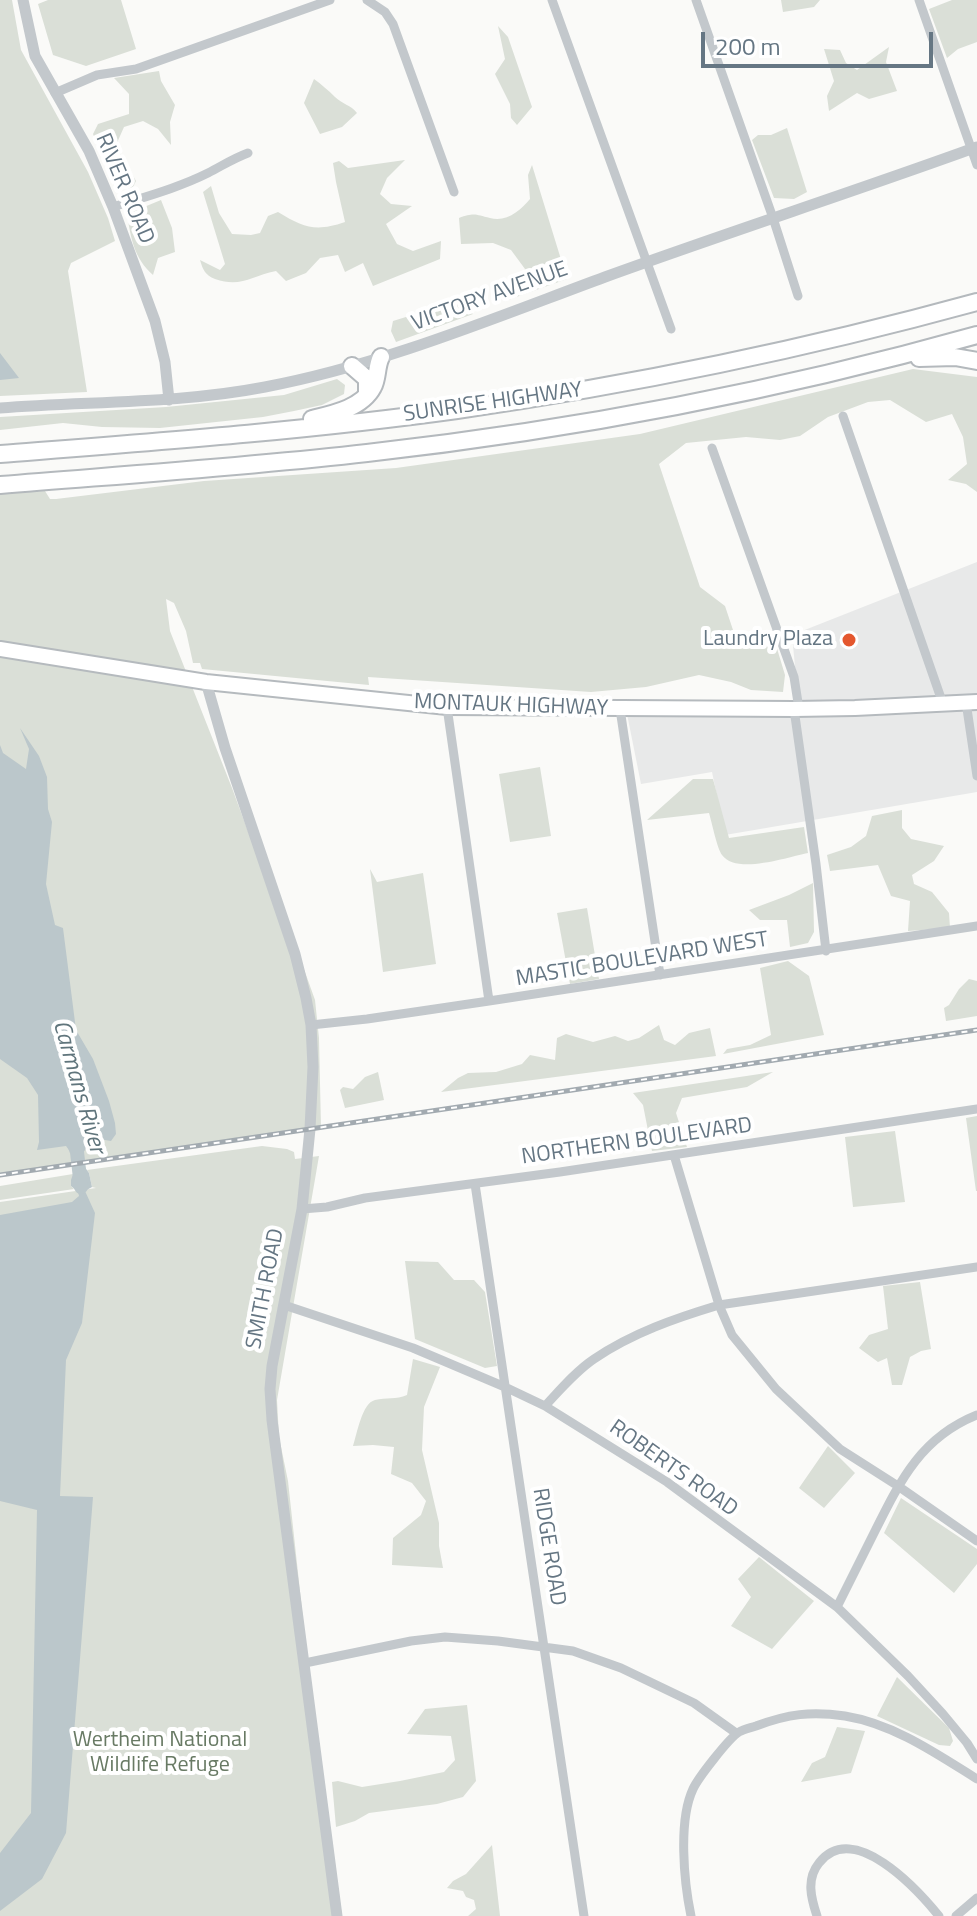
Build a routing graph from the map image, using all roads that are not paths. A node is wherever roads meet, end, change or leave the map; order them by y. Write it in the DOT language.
graph roads {
  1 [pos="23,0"];
  2 [pos="330,0"];
  3 [pos="367,0"];
  4 [pos="552,0"];
  5 [pos="696,0"];
  6 [pos="919,0"];
  7 [pos="55,93"];
  8 [pos="974,148"];
  9 [pos="248,153"];
  10 [pos="977,165"];
  11 [pos="454,192"];
  12 [pos="113,207"];
  13 [pos="773,218"];
  14 [pos="647,262"];
  15 [pos="798,296"];
  16 [pos="977,302"];
  17 [pos="671,329"];
  18 [pos="977,335"];
  19 [pos="381,357"];
  20 [pos="977,361"];
  21 [pos="866,364"];
  22 [pos="352,366"];
  23 [pos="367,396"];
  24 [pos="169,400"];
  25 [pos="0,408"];
  26 [pos="843,416"];
  27 [pos="238,434"];
  28 [pos="712,448"];
  29 [pos="0,454"];
  30 [pos="0,485"];
  31 [pos="0,649"];
  32 [pos="206,682"];
  33 [pos="971,702"];
  34 [pos="943,704"];
  35 [pos="447,707"];
  36 [pos="620,709"];
  37 [pos="796,709"];
  38 [pos="977,776"];
  39 [pos="977,926"];
  40 [pos="826,951"];
  41 [pos="660,975"];
  42 [pos="489,1001"];
  43 [pos="311,1025"];
  44 [pos="977,1109"];
  45 [pos="674,1155"];
  46 [pos="475,1184"];
  47 [pos="302,1209"];
  48 [pos="977,1267"];
  49 [pos="284,1305"];
  50 [pos="719,1305"];
  51 [pos="505,1387"];
  52 [pos="545,1406"];
  53 [pos="977,1415"];
  54 [pos="898,1486"];
  55 [pos="977,1541"];
  56 [pos="837,1607"];
  57 [pos="544,1648"];
  58 [pos="305,1663"];
  59 [pos="736,1733"];
  60 [pos="977,1759"];
  61 [pos="977,1779"];
  62 [pos="977,1898"];
  63 [pos="337,1916"];
  64 [pos="584,1916"];
  65 [pos="691,1916"];
  66 [pos="817,1916"];
  67 [pos="939,1916"];
  68 [pos="956,1916"];
  1 -- 7 [label="street, RIVER ROAD"];
  2 -- 7 [label="street"];
  3 -- 11 [label="street"];
  4 -- 14 [label="street"];
  5 -- 13 [label="street"];
  6 -- 8 [label="street"];
  7 -- 12 [label="street, RIVER ROAD"];
  8 -- 10 [label="street"];
  8 -- 13 [label="street, VICTORY AVENUE"];
  9 -- 12 [label="street"];
  12 -- 24 [label="street, RIVER ROAD"];
  13 -- 14 [label="street, VICTORY AVENUE"];
  13 -- 15 [label="street"];
  14 -- 17 [label="street"];
  14 -- 19 [label="street, VICTORY AVENUE"];
  16 -- 27 [label="highway, SUNRISE HIGHWAY"];
  18 -- 21 [label="highway, SUNRISE HIGHWAY"];
  19 -- 22 [label="street, VICTORY AVENUE"];
  19 -- 23 [label="highway"];
  20 -- 21 [label="highway"];
  21 -- 30 [label="highway, SUNRISE HIGHWAY"];
  22 -- 23 [label="highway"];
  22 -- 24 [label="street, VICTORY AVENUE"];
  23 -- 27 [label="highway"];
  24 -- 25 [label="street, VICTORY AVENUE"];
  26 -- 34 [label="street"];
  27 -- 29 [label="highway, SUNRISE HIGHWAY"];
  28 -- 37 [label="street"];
  31 -- 32 [label="main road, MONTAUK HIGHWAY"];
  32 -- 35 [label="main road, MONTAUK HIGHWAY"];
  32 -- 43 [label="street, SMITH ROAD"];
  33 -- 34 [label="main road, MONTAUK HIGHWAY"];
  33 -- 38 [label="street"];
  34 -- 37 [label="main road, MONTAUK HIGHWAY"];
  35 -- 36 [label="main road, MONTAUK HIGHWAY"];
  35 -- 42 [label="street"];
  36 -- 37 [label="main road, MONTAUK HIGHWAY"];
  36 -- 41 [label="street"];
  37 -- 40 [label="street"];
  39 -- 40 [label="street, MASTIC BOULEVARD WEST"];
  40 -- 41 [label="street, MASTIC BOULEVARD WEST"];
  41 -- 42 [label="street, MASTIC BOULEVARD WEST"];
  42 -- 43 [label="street, MASTIC BOULEVARD WEST"];
  43 -- 47 [label="street, SMITH ROAD"];
  44 -- 45 [label="street, NORTHERN BOULEVARD"];
  45 -- 46 [label="street, NORTHERN BOULEVARD"];
  45 -- 50 [label="street"];
  46 -- 47 [label="street, NORTHERN BOULEVARD"];
  46 -- 51 [label="street, RIDGE ROAD"];
  47 -- 49 [label="street, SMITH ROAD"];
  48 -- 50 [label="street"];
  49 -- 51 [label="street, ROBERTS ROAD"];
  49 -- 58 [label="street, SMITH ROAD"];
  50 -- 52 [label="street"];
  50 -- 54 [label="street"];
  51 -- 52 [label="street, ROBERTS ROAD"];
  51 -- 57 [label="street, RIDGE ROAD"];
  52 -- 56 [label="street, ROBERTS ROAD"];
  53 -- 54 [label="street"];
  54 -- 55 [label="street"];
  54 -- 56 [label="street"];
  56 -- 60 [label="street, ROBERTS ROAD"];
  57 -- 58 [label="street"];
  57 -- 59 [label="street"];
  57 -- 64 [label="street, RIDGE ROAD"];
  58 -- 63 [label="street, SMITH ROAD"];
  59 -- 61 [label="street"];
  59 -- 65 [label="street"];
  62 -- 68 [label="street"];
  66 -- 67 [label="street"];
}
